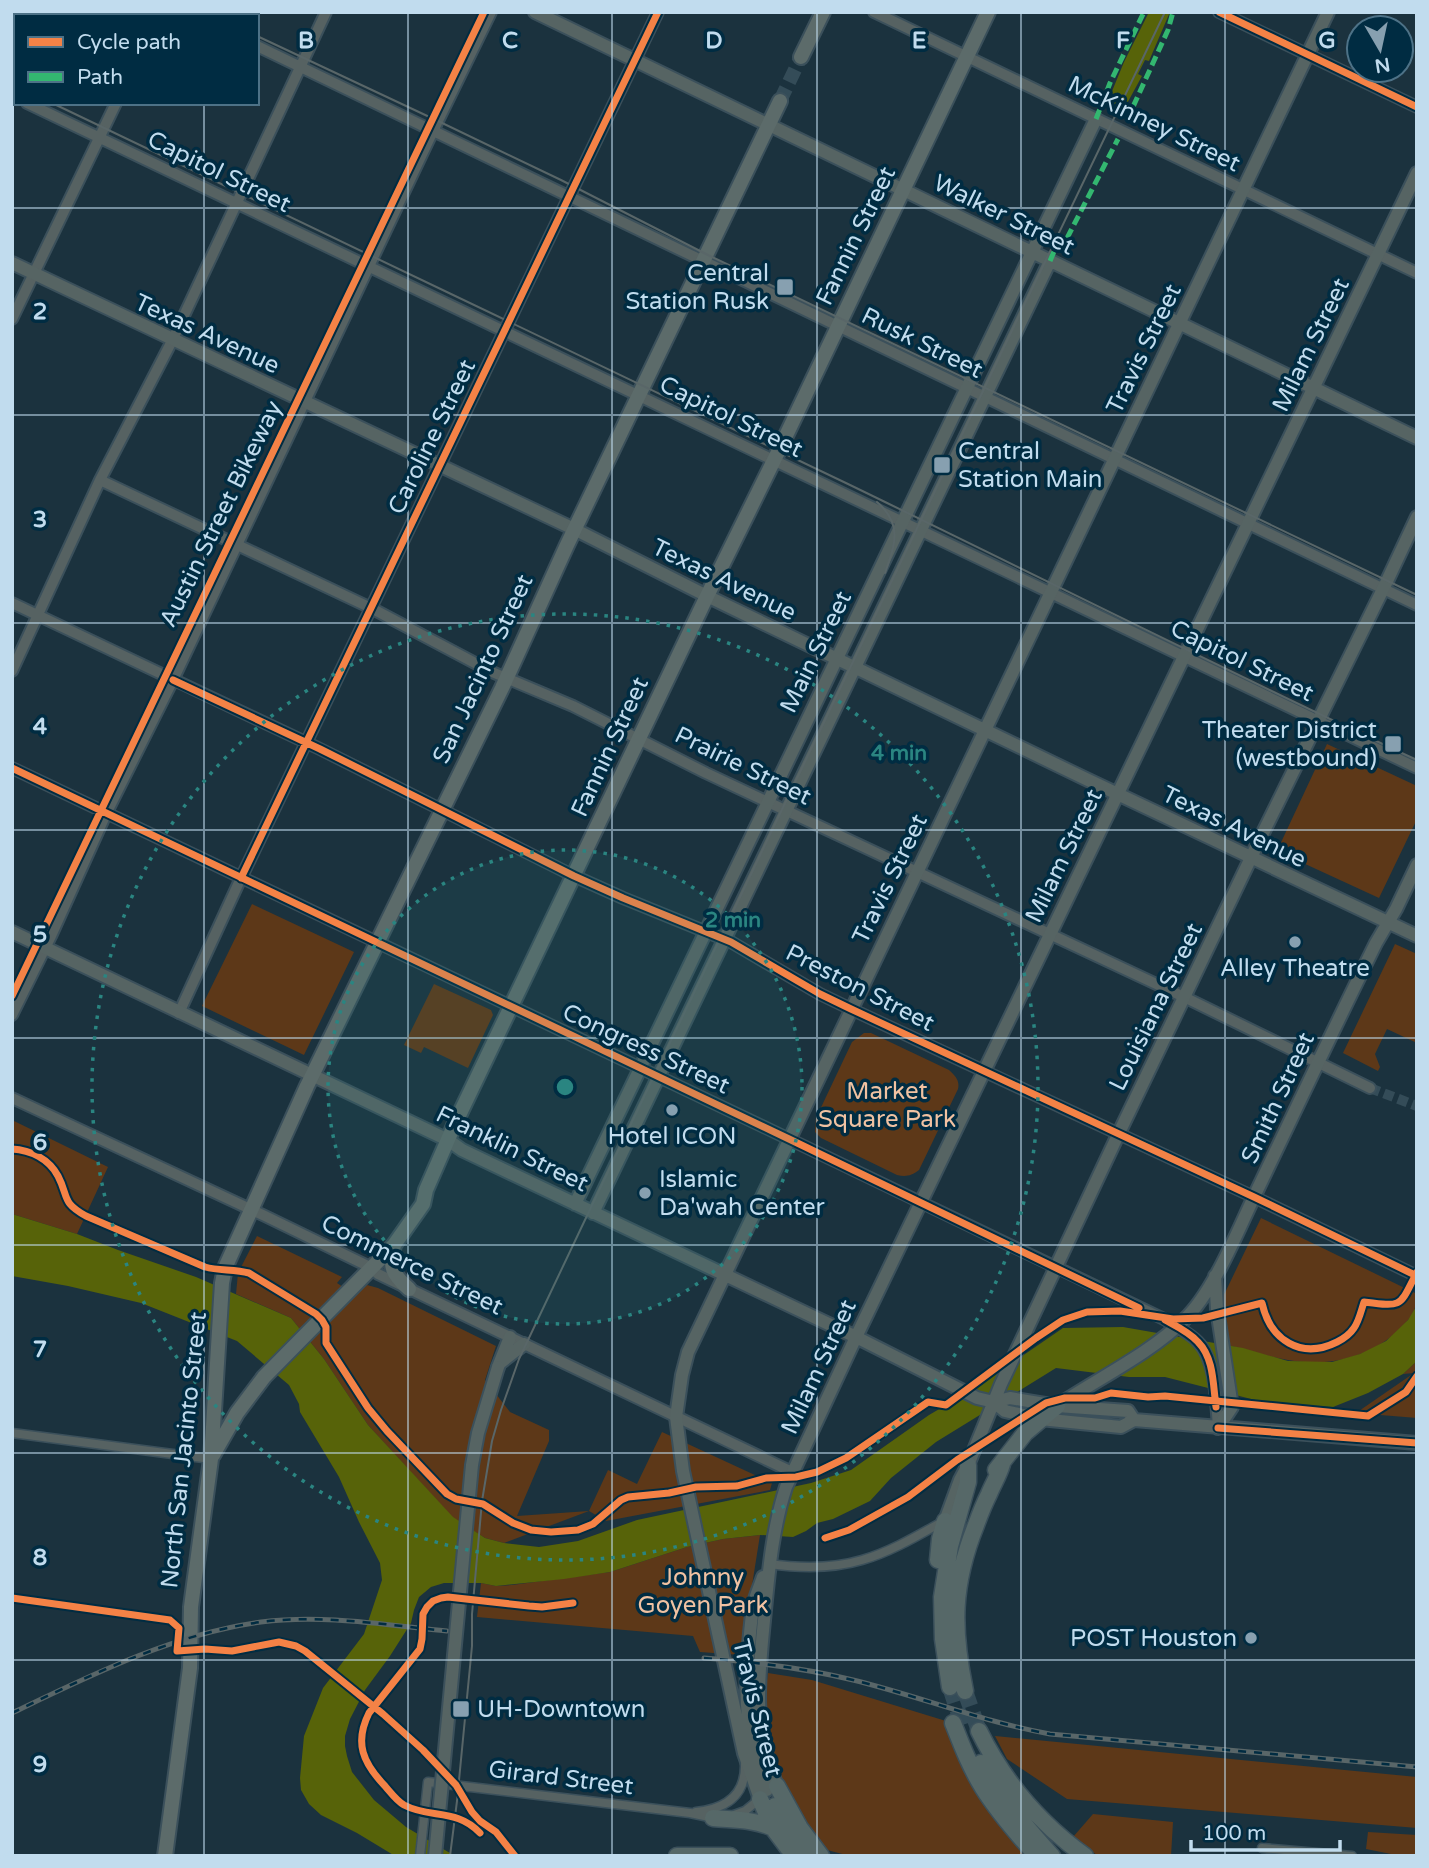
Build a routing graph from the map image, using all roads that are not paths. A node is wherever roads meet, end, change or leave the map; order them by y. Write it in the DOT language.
graph roads {
  1 [pos="326,12"];
  2 [pos="491,12"];
  3 [pos="535,12"];
  4 [pos="657,12"];
  5 [pos="823,12"];
  6 [pos="874,12"];
  7 [pos="988,12"];
  8 [pos="1219,12"];
  9 [pos="1328,12"];
  10 [pos="259,47"];
  11 [pos="1308,55"];
  12 [pos="801,57"];
  13 [pos="967,57"];
  14 [pos="635,60"];
  15 [pos="301,67"];
  16 [pos="780,101"];
  17 [pos="31,105"];
  18 [pos="115,105"];
  19 [pos="1417,107"];
  20 [pos="1096,119"];
  21 [pos="768,126"];
  22 [pos="433,131"];
  23 [pos="99,138"];
  24 [pos="1417,173"];
  25 [pos="903,190"];
  26 [pos="1243,190"];
  27 [pos="569,197"];
  28 [pos="236,203"];
  29 [pos="1032,252"];
  30 [pos="1378,254"];
  31 [pos="703,261"];
  32 [pos="1050,261"];
  33 [pos="12,263"];
  34 [pos="369,267"];
  35 [pos="35,273"];
  36 [pos="1417,273"];
  37 [pos="12,319"];
  38 [pos="1179,323"];
  39 [pos="838,326"];
  40 [pos="504,332"];
  41 [pos="173,339"];
  42 [pos="1314,387"];
  43 [pos="967,388"];
  44 [pos="638,396"];
  45 [pos="985,397"];
  46 [pos="305,402"];
  47 [pos="1417,438"];
  48 [pos="1114,459"];
  49 [pos="773,460"];
  50 [pos="440,466"];
  51 [pos="100,481"];
  52 [pos="1417,517"];
  53 [pos="902,522"];
  54 [pos="1248,523"];
  55 [pos="574,529"];
  56 [pos="920,530"];
  57 [pos="237,545"];
  58 [pos="1383,589"];
  59 [pos="1050,593"];
  60 [pos="707,596"];
  61 [pos="12,603"];
  62 [pos="1417,605"];
  63 [pos="371,608"];
  64 [pos="38,615"];
  65 [pos="1184,657"];
  66 [pos="837,659"];
  67 [pos="855,667"];
  68 [pos="12,671"];
  69 [pos="506,678"];
  70 [pos="173,680"];
  71 [pos="1318,721"];
  72 [pos="985,730"];
  73 [pos="639,739"];
  74 [pos="307,743"];
  75 [pos="12,768"];
  76 [pos="1417,768"];
  77 [pos="1117,794"];
  78 [pos="768,802"];
  79 [pos="786,810"];
  80 [pos="442,811"];
  81 [pos="106,814"];
  82 [pos="1250,859"];
  83 [pos="1417,865"];
  84 [pos="916,872"];
  85 [pos="574,876"];
  86 [pos="241,878"];
  87 [pos="1387,923"];
  88 [pos="706,931"];
  89 [pos="12,932"];
  90 [pos="1049,935"];
  91 [pos="1417,936"];
  92 [pos="724,939"];
  93 [pos="376,942"];
  94 [pos="45,948"];
  95 [pos="1184,998"];
  96 [pos="512,1007"];
  97 [pos="851,1009"];
  98 [pos="179,1013"];
  99 [pos="12,1015"];
  100 [pos="1318,1062"];
  101 [pos="640,1068"];
  102 [pos="984,1071"];
  103 [pos="312,1076"];
  104 [pos="658,1076"];
  105 [pos="1370,1087"];
  106 [pos="12,1098"];
  107 [pos="1118,1135"];
  108 [pos="789,1139"];
  109 [pos="448,1140"];
  110 [pos="1254,1197"];
  111 [pos="920,1203"];
  112 [pos="575,1204"];
  113 [pos="251,1209"];
  114 [pos="593,1213"];
  115 [pos="394,1245"];
  116 [pos="229,1257"];
  117 [pos="370,1267"];
  118 [pos="1056,1268"];
  119 [pos="724,1275"];
  120 [pos="1215,1276"];
  121 [pos="1417,1276"];
  122 [pos="409,1289"];
  123 [pos="1177,1327"];
  124 [pos="510,1337"];
  125 [pos="856,1337"];
  126 [pos="524,1344"];
  127 [pos="499,1365"];
  128 [pos="994,1402"];
  129 [pos="1057,1406"];
  130 [pos="676,1418"];
  131 [pos="1040,1419"];
  132 [pos="1135,1420"];
  133 [pos="1218,1428"];
  134 [pos="12,1433"];
  135 [pos="1417,1443"];
  136 [pos="211,1459"];
  137 [pos="968,1465"];
  138 [pos="1001,1469"];
  139 [pos="792,1472"];
  140 [pos="965,1495"];
  141 [pos="951,1522"];
  142 [pos="769,1564"];
  143 [pos="979,1731"];
  144 [pos="744,1753"];
  145 [pos="768,1792"];
  146 [pos="690,1813"];
  147 [pos="713,1818"];
  148 [pos="776,1832"];
  149 [pos="1262,1848"];
  150 [pos="165,1856"];
  151 [pos="419,1856"];
  152 [pos="435,1856"];
  153 [pos="677,1856"];
  154 [pos="730,1856"];
  155 [pos="791,1856"];
  156 [pos="803,1856"];
  157 [pos="821,1856"];
  158 [pos="1037,1856"];
  159 [pos="1052,1856"];
  160 [pos="1085,1856"];
  161 [pos="1352,1856"];
  1 -- 15 [label="street"];
  2 -- 22 [label="street"];
  3 -- 14 [label="main road, Walker Street"];
  4 -- 14 [label="street, Caroline Street"];
  5 -- 12 [label="main road"];
  6 -- 13 [label="street, McKinney Street"];
  7 -- 13 [label="main road, Fannin Street"];
  8 -- 11 [label="street"];
  9 -- 11 [label="main road, Travis Street"];
  10 -- 15 [label="street, Rusk Street"];
  11 -- 19 [label="street"];
  11 -- 26 [label="main road, Travis Street"];
  13 -- 20 [label="street, McKinney Street"];
  13 -- 25 [label="main road, Fannin Street"];
  14 -- 21 [label="main road, Walker Street"];
  14 -- 27 [label="street, Caroline Street"];
  15 -- 22 [label="street, Rusk Street"];
  15 -- 28 [label="street"];
  16 -- 21 [label="main road, San Jacinto Street"];
  17 -- 23 [label="street, Capitol Street"];
  18 -- 23 [label="street"];
  20 -- 26 [label="street, McKinney Street"];
  20 -- 29 [label="main road, Main Street"];
  21 -- 25 [label="main road, Walker Street"];
  21 -- 31 [label="main road, San Jacinto Street"];
  22 -- 27 [label="street, Rusk Street"];
  22 -- 34 [label="street"];
  23 -- 28 [label="street, Capitol Street"];
  23 -- 35 [label="street"];
  24 -- 30 [label="main road, Milam Street"];
  25 -- 29 [label="main road, Walker Street"];
  25 -- 39 [label="main road, Fannin Street"];
  26 -- 30 [label="street, McKinney Street"];
  26 -- 38 [label="main road, Travis Street"];
  27 -- 31 [label="street, Rusk Street"];
  27 -- 40 [label="street, Caroline Street"];
  28 -- 34 [label="street, Capitol Street"];
  28 -- 41 [label="street"];
  29 -- 32 [label="main road, Walker Street"];
  29 -- 43 [label="main road, Main Street"];
  30 -- 36 [label="street, McKinney Street"];
  30 -- 42 [label="main road, Milam Street"];
  31 -- 39 [label="street, Rusk Street"];
  31 -- 44 [label="main road, San Jacinto Street"];
  32 -- 38 [label="main road, Walker Street"];
  32 -- 45 [label="main road, Main Street"];
  33 -- 35 [label="main road, Texas Avenue"];
  34 -- 40 [label="street, Capitol Street"];
  34 -- 46 [label="street"];
  35 -- 37 [label="street"];
  35 -- 41 [label="main road, Texas Avenue"];
  38 -- 42 [label="main road, Walker Street"];
  38 -- 48 [label="main road, Travis Street"];
  39 -- 43 [label="street, Rusk Street"];
  39 -- 49 [label="main road, Fannin Street"];
  40 -- 44 [label="street, Capitol Street"];
  40 -- 50 [label="street, Caroline Street"];
  41 -- 46 [label="main road, Texas Avenue"];
  41 -- 51 [label="street"];
  42 -- 47 [label="main road, Walker Street"];
  42 -- 54 [label="main road, Milam Street"];
  43 -- 45 [label="street, Rusk Street"];
  43 -- 53 [label="main road, Main Street"];
  44 -- 49 [label="street, Capitol Street"];
  44 -- 55 [label="main road, San Jacinto Street"];
  45 -- 48 [label="street, Rusk Street"];
  45 -- 56 [label="main road, Main Street"];
  46 -- 50 [label="main road, Texas Avenue"];
  46 -- 57 [label="street"];
  48 -- 54 [label="street, Rusk Street"];
  48 -- 59 [label="main road, Travis Street"];
  49 -- 53 [label="street, Capitol Street"];
  49 -- 60 [label="main road, Fannin Street"];
  50 -- 55 [label="main road, Texas Avenue"];
  50 -- 63 [label="street, Caroline Street"];
  51 -- 57 [label="street, Prairie Street"];
  51 -- 64 [label="street"];
  52 -- 58 [label="main road, Louisiana Street"];
  53 -- 56 [label="street, Capitol Street"];
  53 -- 66 [label="main road, Main Street"];
  54 -- 58 [label="street, Rusk Street"];
  54 -- 65 [label="main road, Milam Street"];
  55 -- 60 [label="main road, Texas Avenue"];
  55 -- 69 [label="main road, San Jacinto Street"];
  56 -- 59 [label="street, Capitol Street"];
  56 -- 67 [label="main road, Main Street"];
  57 -- 63 [label="street, Prairie Street"];
  57 -- 70 [label="street"];
  58 -- 62 [label="street, Rusk Street"];
  58 -- 71 [label="main road, Louisiana Street"];
  59 -- 65 [label="street, Capitol Street"];
  59 -- 72 [label="main road, Travis Street"];
  60 -- 66 [label="main road, Texas Avenue"];
  60 -- 73 [label="main road, Fannin Street"];
  61 -- 64 [label="street, Preston Street"];
  63 -- 69 [label="street, Prairie Street"];
  63 -- 74 [label="street, Caroline Street"];
  64 -- 68 [label="street"];
  64 -- 70 [label="street, Preston Street"];
  65 -- 71 [label="street, Capitol Street"];
  65 -- 77 [label="main road, Milam Street"];
  66 -- 67 [label="main road, Texas Avenue"];
  66 -- 78 [label="main road, Main Street"];
  67 -- 72 [label="main road, Texas Avenue"];
  67 -- 79 [label="main road, Main Street"];
  69 -- 73 [label="street, Prairie Street"];
  69 -- 80 [label="main road, San Jacinto Street"];
  70 -- 74 [label="street, Preston Street"];
  70 -- 81 [label="street"];
  71 -- 76 [label="street, Capitol Street"];
  71 -- 82 [label="main road, Louisiana Street"];
  72 -- 77 [label="main road, Texas Avenue"];
  72 -- 84 [label="main road, Travis Street"];
  73 -- 78 [label="street, Prairie Street"];
  73 -- 85 [label="main road, Fannin Street"];
  74 -- 80 [label="street, Preston Street"];
  74 -- 86 [label="street, Caroline Street"];
  75 -- 81 [label="street, Congress Street"];
  77 -- 82 [label="main road, Texas Avenue"];
  77 -- 90 [label="main road, Milam Street"];
  78 -- 79 [label="street, Prairie Street"];
  78 -- 88 [label="main road, Main Street"];
  79 -- 84 [label="street, Prairie Street"];
  79 -- 92 [label="main road, Main Street"];
  80 -- 85 [label="street, Preston Street"];
  80 -- 93 [label="main road, San Jacinto Street"];
  81 -- 86 [label="street, Congress Street"];
  81 -- 94 [label="street"];
  82 -- 87 [label="main road, Texas Avenue"];
  82 -- 95 [label="main road, Louisiana Street"];
  83 -- 87 [label="main road, Smith Street"];
  84 -- 90 [label="street, Prairie Street"];
  84 -- 97 [label="main road, Travis Street"];
  85 -- 88 [label="street, Preston Street"];
  85 -- 96 [label="main road, Fannin Street"];
  86 -- 93 [label="street, Congress Street"];
  86 -- 98 [label="street, Caroline Street"];
  87 -- 91 [label="main road, Texas Avenue"];
  87 -- 100 [label="main road, Smith Street"];
  88 -- 92 [label="street, Preston Street"];
  88 -- 101 [label="main road, Main Street"];
  89 -- 94 [label="main road, Franklin Street"];
  90 -- 95 [label="street, Prairie Street"];
  90 -- 102 [label="main road, Milam Street"];
  92 -- 97 [label="street, Preston Street"];
  92 -- 104 [label="main road, Main Street"];
  93 -- 96 [label="street, Congress Street"];
  93 -- 103 [label="main road, San Jacinto Street"];
  94 -- 98 [label="main road, Franklin Street"];
  94 -- 99 [label="street"];
  95 -- 100 [label="street, Prairie Street"];
  95 -- 107 [label="main road, Louisiana Street"];
  96 -- 101 [label="street, Congress Street"];
  96 -- 109 [label="main road, Fannin Street"];
  97 -- 102 [label="street, Preston Street"];
  97 -- 108 [label="main road, Travis Street"];
  98 -- 103 [label="main road, Franklin Street"];
  100 -- 105 [label="street, Prairie Street"];
  100 -- 110 [label="main road, Smith Street"];
  101 -- 104 [label="street, Congress Street"];
  101 -- 112 [label="main road, Main Street"];
  102 -- 107 [label="street, Preston Street"];
  102 -- 111 [label="main road, Milam Street"];
  103 -- 109 [label="main road, Franklin Street"];
  103 -- 113 [label="main road, San Jacinto Street"];
  104 -- 108 [label="street, Congress Street"];
  104 -- 114 [label="main road, Main Street"];
  106 -- 113 [label="street, Commerce Street"];
  107 -- 110 [label="street, Preston Street"];
  107 -- 118 [label="main road, Louisiana Street"];
  108 -- 111 [label="street, Congress Street"];
  108 -- 119 [label="main road, Travis Street"];
  109 -- 112 [label="main road, Franklin Street"];
  109 -- 115 [label="main road, Fannin Street"];
  110 -- 120 [label="main road, Smith Street"];
  110 -- 121 [label="street, Preston Street"];
  111 -- 118 [label="street, Congress Street"];
  111 -- 125 [label="main road, Milam Street"];
  112 -- 114 [label="main road, Franklin Street"];
  113 -- 116 [label="main road, San Jacinto Street"];
  113 -- 117 [label="street, Commerce Street"];
  114 -- 119 [label="main road, Franklin Street"];
  115 -- 117 [label="main road, Fannin Street"];
  115 -- 122 [label="main road"];
  116 -- 136 [label="main road, North San Jacinto Street"];
  117 -- 122 [label="street, Commerce Street"];
  117 -- 136 [label="main road, Fannin Street"];
  118 -- 123 [label="street, Congress Street"];
  118 -- 128 [label="main road, Louisiana Street"];
  119 -- 125 [label="main road, Franklin Street"];
  119 -- 130 [label="main road, Travis Street"];
  120 -- 123 [label="main road, Smith Street"];
  120 -- 133 [label="main road"];
  122 -- 124 [label="street, Commerce Street"];
  123 -- 129 [label="main road, Smith Street"];
  123 -- 133 [label="street, Congress Street"];
  124 -- 126 [label="street, Commerce Street"];
  124 -- 127 [label="main road"];
  125 -- 128 [label="main road, Franklin Street"];
  125 -- 139 [label="main road, Milam Street"];
  126 -- 127 [label="main road"];
  126 -- 130 [label="street, Commerce Street"];
  127 -- 152 [label="main road, bridge"];
  128 -- 129 [label="main road, Franklin Street"];
  128 -- 131 [label="main road, Franklin Street"];
  128 -- 137 [label="main road, Louisiana Street"];
  129 -- 131 [label="highway"];
  129 -- 132 [label="main road, Franklin Street"];
  130 -- 139 [label="street, Commerce Street"];
  130 -- 144 [label="main road, Travis Street"];
  131 -- 132 [label="main road, Franklin Street"];
  131 -- 138 [label="highway"];
  132 -- 133 [label="main road, Franklin Street"];
  133 -- 135 [label="main road, Franklin Street"];
  134 -- 136 [label="street"];
  136 -- 150 [label="main road, North San Jacinto Street"];
  137 -- 140 [label="highway"];
  138 -- 140 [label="highway"];
  138 -- 141 [label="highway"];
  139 -- 142 [label="main road, Milam Street"];
  140 -- 141 [label="highway"];
  140 -- 141 [label="main road"];
  141 -- 142 [label="street"];
  142 -- 145 [label="main road, Milam Street"];
  143 -- 160 [label="highway"];
  144 -- 145 [label="main road, Travis Street"];
  144 -- 146 [label="street, Girard Street"];
  145 -- 147 [label="street, Girard Street"];
  145 -- 148 [label="highway"];
  145 -- 156 [label="highway"];
  145 -- 157 [label="highway"];
  146 -- 147 [label="street, Girard Street"];
  146 -- 151 [label="street, Girard Street"];
  147 -- 148 [label="highway"];
  148 -- 155 [label="highway"];
  149 -- 161 [label="street"];
  153 -- 154 [label="highway"];
  158 -- 159 [label="highway"];
}
